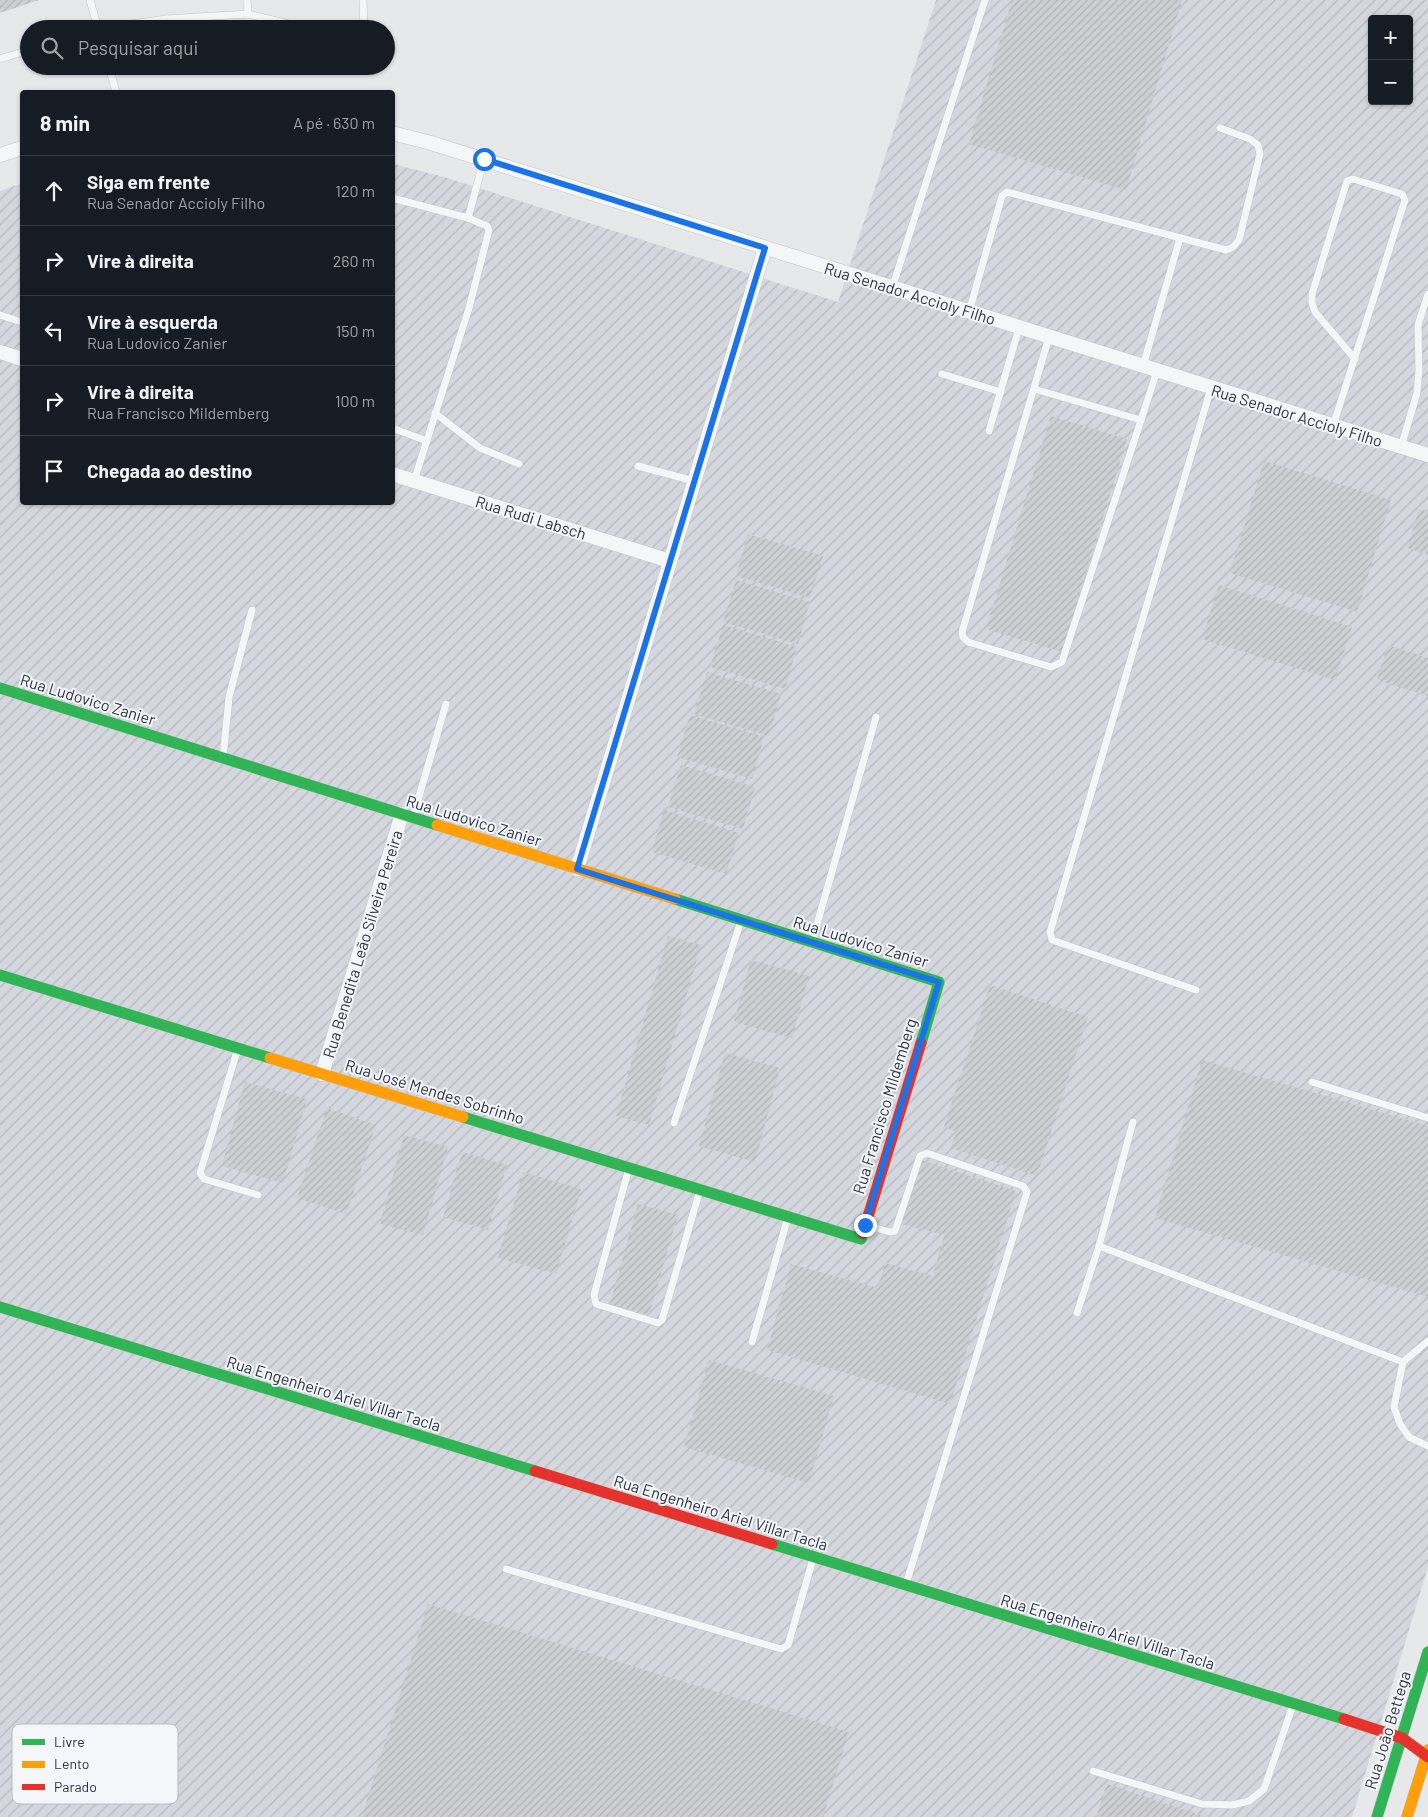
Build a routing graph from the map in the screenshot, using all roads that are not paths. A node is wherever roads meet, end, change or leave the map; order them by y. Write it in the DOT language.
graph roads {
  1 [pos="90,0"];
  2 [pos="246,0"];
  3 [pos="363,0"];
  4 [pos="984,0"];
  5 [pos="248,14"];
  6 [pos="96,20"];
  7 [pos="159,20"];
  8 [pos="272,20"];
  9 [pos="364,20"];
  10 [pos="20,53"];
  11 [pos="0,59"];
  12 [pos="111,75"];
  13 [pos="115,90"];
  14 [pos="1220,128"];
  15 [pos="395,134"];
  16 [pos="20,149"];
  17 [pos="0,155"];
  18 [pos="484,159"];
  19 [pos="395,199"];
  20 [pos="468,218"];
  21 [pos="1180,238"];
  22 [pos="765,248"];
  23 [pos="892,288"];
  24 [pos="1428,294"];
  25 [pos="969,312"];
  26 [pos="0,315"];
  27 [pos="20,321"];
  28 [pos="1020,328"];
  29 [pos="1049,337"];
  30 [pos="0,352"];
  31 [pos="20,357"];
  32 [pos="1355,359"];
  33 [pos="1143,366"];
  34 [pos="1157,371"];
  35 [pos="942,374"];
  36 [pos="1211,388"];
  37 [pos="1034,389"];
  38 [pos="1001,392"];
  39 [pos="436,413"];
  40 [pos="1141,420"];
  41 [pos="1333,426"];
  42 [pos="395,429"];
  43 [pos="989,432"];
  44 [pos="427,441"];
  45 [pos="1401,448"];
  46 [pos="1428,455"];
  47 [pos="519,464"];
  48 [pos="638,466"];
  49 [pos="395,475"];
  50 [pos="414,481"];
  51 [pos="694,481"];
  52 [pos="670,561"];
  53 [pos="252,610"];
  54 [pos="0,688"];
  55 [pos="446,704"];
  56 [pos="876,717"];
  57 [pos="223,758"];
  58 [pos="408,816"];
  59 [pos="577,869"];
  60 [pos="742,920"];
  61 [pos="812,942"];
  62 [pos="0,975"];
  63 [pos="939,982"];
  64 [pos="1196,990"];
  65 [pos="238,1048"];
  66 [pos="322,1074"];
  67 [pos="1312,1082"];
  68 [pos="1428,1118"];
  69 [pos="1133,1122"];
  70 [pos="674,1123"];
  71 [pos="629,1168"];
  72 [pos="700,1189"];
  73 [pos="258,1195"];
  74 [pos="788,1216"];
  75 [pos="865,1225"];
  76 [pos="861,1239"];
  77 [pos="1099,1246"];
  78 [pos="0,1307"];
  79 [pos="1077,1313"];
  80 [pos="1428,1341"];
  81 [pos="752,1342"];
  82 [pos="1403,1362"];
  83 [pos="1428,1446"];
  84 [pos="814,1557"];
  85 [pos="506,1569"];
  86 [pos="905,1586"];
  87 [pos="1428,1652"];
  88 [pos="1294,1705"];
  89 [pos="1402,1738"];
  90 [pos="1427,1755"];
  91 [pos="1093,1770"];
  92 [pos="1377,1817"];
  93 [pos="1407,1817"];
  1 -- 6 [label="lane"];
  2 -- 5 [label="lane"];
  3 -- 9 [label="lane"];
  4 -- 23 [label="lane"];
  5 -- 7 [label="lane"];
  5 -- 8 [label="lane"];
  10 -- 11 [label="lane"];
  12 -- 13 [label="lane"];
  14 -- 21 [label="lane"];
  15 -- 18 [label="street, Rua Senador Accioly Filho"];
  16 -- 17 [label="street"];
  18 -- 20 [label="lane"];
  18 -- 22 [label="street, Rua Senador Accioly Filho"];
  19 -- 20 [label="lane"];
  20 -- 39 [label="lane"];
  21 -- 25 [label="lane"];
  21 -- 33 [label="lane"];
  22 -- 23 [label="street, Rua Senador Accioly Filho"];
  22 -- 51 [label="street"];
  23 -- 25 [label="street, Rua Senador Accioly Filho"];
  24 -- 45 [label="lane"];
  25 -- 28 [label="street, Rua Senador Accioly Filho"];
  26 -- 27 [label="lane"];
  28 -- 29 [label="street, Rua Senador Accioly Filho"];
  28 -- 38 [label="lane"];
  29 -- 33 [label="street, Rua Senador Accioly Filho"];
  29 -- 37 [label="lane"];
  30 -- 31 [label="street"];
  32 -- 32 [label="lane"];
  32 -- 41 [label="lane"];
  33 -- 34 [label="street, Rua Senador Accioly Filho"];
  34 -- 36 [label="street, Rua Senador Accioly Filho"];
  34 -- 40 [label="lane"];
  35 -- 38 [label="lane"];
  36 -- 41 [label="street, Rua Senador Accioly Filho"];
  36 -- 64 [label="lane"];
  37 -- 40 [label="lane"];
  37 -- 40 [label="lane"];
  38 -- 43 [label="lane"];
  39 -- 44 [label="lane"];
  39 -- 47 [label="lane"];
  41 -- 45 [label="street, Rua Senador Accioly Filho"];
  42 -- 44 [label="lane"];
  44 -- 50 [label="lane"];
  45 -- 46 [label="street, Rua Senador Accioly Filho"];
  48 -- 51 [label="lane"];
  49 -- 50 [label="street, Rua Rudi Labsch"];
  50 -- 52 [label="street, Rua Rudi Labsch"];
  51 -- 52 [label="street"];
  52 -- 59 [label="street"];
  53 -- 57 [label="lane"];
  54 -- 57 [label="street, Rua Ludovico Zanier"];
  55 -- 58 [label="lane"];
  56 -- 61 [label="lane"];
  57 -- 58 [label="street, Rua Ludovico Zanier"];
  58 -- 59 [label="street, Rua Ludovico Zanier"];
  58 -- 66 [label="street, Rua Benedita Leão Silveira Pereira"];
  59 -- 60 [label="street, Rua Ludovico Zanier"];
  60 -- 61 [label="street, Rua Ludovico Zanier"];
  60 -- 70 [label="lane"];
  61 -- 63 [label="street, Rua Ludovico Zanier"];
  62 -- 65 [label="street, Rua José Mendes Sobrinho"];
  63 -- 75 [label="street, Rua Francisco Mildemberg"];
  65 -- 66 [label="street, Rua José Mendes Sobrinho"];
  65 -- 73 [label="lane"];
  66 -- 71 [label="street, Rua José Mendes Sobrinho"];
  67 -- 68 [label="lane"];
  69 -- 77 [label="lane"];
  71 -- 72 [label="street, Rua José Mendes Sobrinho"];
  71 -- 72 [label="lane"];
  72 -- 74 [label="street, Rua José Mendes Sobrinho"];
  74 -- 76 [label="street, Rua José Mendes Sobrinho"];
  74 -- 81 [label="lane"];
  75 -- 76 [label="street, Rua Francisco Mildemberg"];
  75 -- 86 [label="lane"];
  77 -- 79 [label="lane"];
  77 -- 82 [label="lane"];
  78 -- 84 [label="street, Rua Engenheiro Ariel Villar Tacla"];
  80 -- 82 [label="lane"];
  82 -- 83 [label="lane"];
  84 -- 85 [label="lane"];
  84 -- 86 [label="street, Rua Engenheiro Ariel Villar Tacla"];
  86 -- 88 [label="street, Rua Engenheiro Ariel Villar Tacla"];
  87 -- 89 [label="street, Rua João Bettega"];
  88 -- 89 [label="street, Rua Engenheiro Ariel Villar Tacla"];
  88 -- 91 [label="lane"];
  89 -- 90 [label="street, Rua Engenheiro Ariel Villar Tacla"];
  89 -- 92 [label="street, Rua João Bettega"];
  90 -- 93 [label="street"];
}
